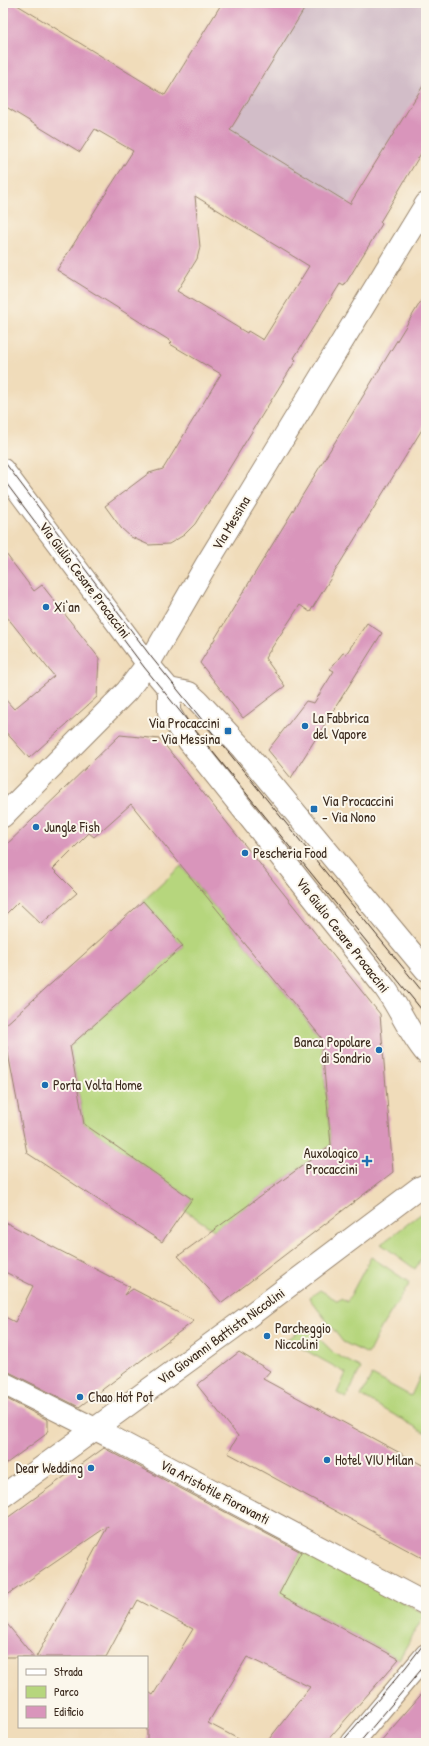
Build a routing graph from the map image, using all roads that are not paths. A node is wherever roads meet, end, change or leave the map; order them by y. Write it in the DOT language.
graph roads {
  1 [pos="426,204"];
  2 [pos="3,470"];
  3 [pos="147,664"];
  4 [pos="170,689"];
  5 [pos="3,816"];
  6 [pos="426,970"];
  7 [pos="424,1050"];
  8 [pos="424,1184"];
  9 [pos="3,1383"];
  10 [pos="94,1429"];
  11 [pos="3,1496"];
  12 [pos="426,1604"];
  13 [pos="426,1655"];
  14 [pos="352,1743"];
  1 -- 3 [label="street, Via Messina"];
  2 -- 3 [label="street, Via Giulio Cesare Procaccini"];
  3 -- 4 [label="street, Via Giulio Cesare Procaccini"];
  3 -- 5 [label="street, Via Messina"];
  4 -- 6 [label="street"];
  4 -- 7 [label="street, Via Giulio Cesare Procaccini"];
  8 -- 10 [label="street, Via Giovanni Battista Niccolini"];
  9 -- 10 [label="street, Via Aristotile Fioravanti"];
  10 -- 11 [label="street, Via Giovanni Battista Niccolini"];
  10 -- 12 [label="street, Via Aristotile Fioravanti"];
  13 -- 14 [label="street"];
}
